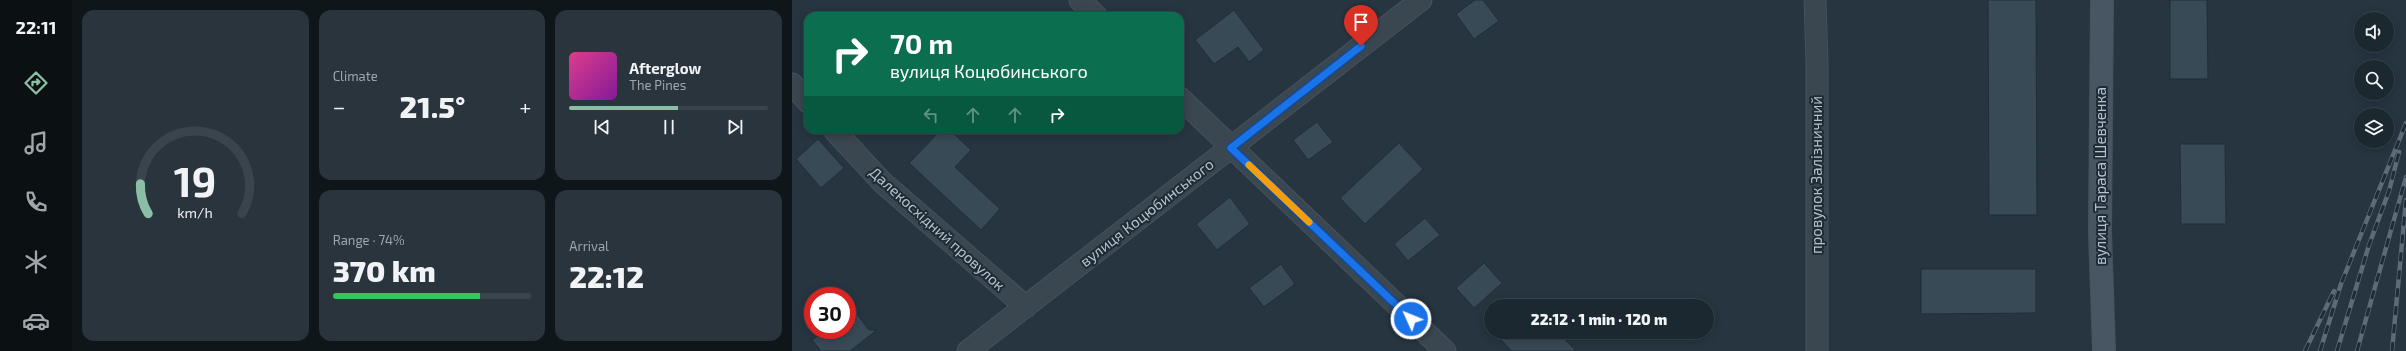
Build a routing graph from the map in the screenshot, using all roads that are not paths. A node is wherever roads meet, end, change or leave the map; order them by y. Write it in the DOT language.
graph roads {
  1 [pos="1080,0"];
  2 [pos="1421,0"];
  3 [pos="1815,0"];
  4 [pos="2102,0"];
  5 [pos="1092,12"];
  6 [pos="792,84"];
  7 [pos="804,98"];
  8 [pos="1184,102"];
  9 [pos="838,134"];
  10 [pos="1231,148"];
  11 [pos="1026,307"];
  12 [pos="968,351"];
  13 [pos="1445,351"];
  14 [pos="1817,351"];
  15 [pos="2104,351"];
  1 -- 5 [label="street"];
  2 -- 10 [label="street, вулиця Коцюбинського"];
  3 -- 14 [label="street, провулок Залізничний"];
  4 -- 15 [label="main road, вулиця Тараса Шевченка"];
  6 -- 7 [label="street"];
  8 -- 10 [label="street"];
  9 -- 11 [label="street, Далекосхідний провулок"];
  10 -- 11 [label="street, вулиця Коцюбинського"];
  10 -- 13 [label="street"];
  11 -- 12 [label="street, вулиця Коцюбинського"];
}
